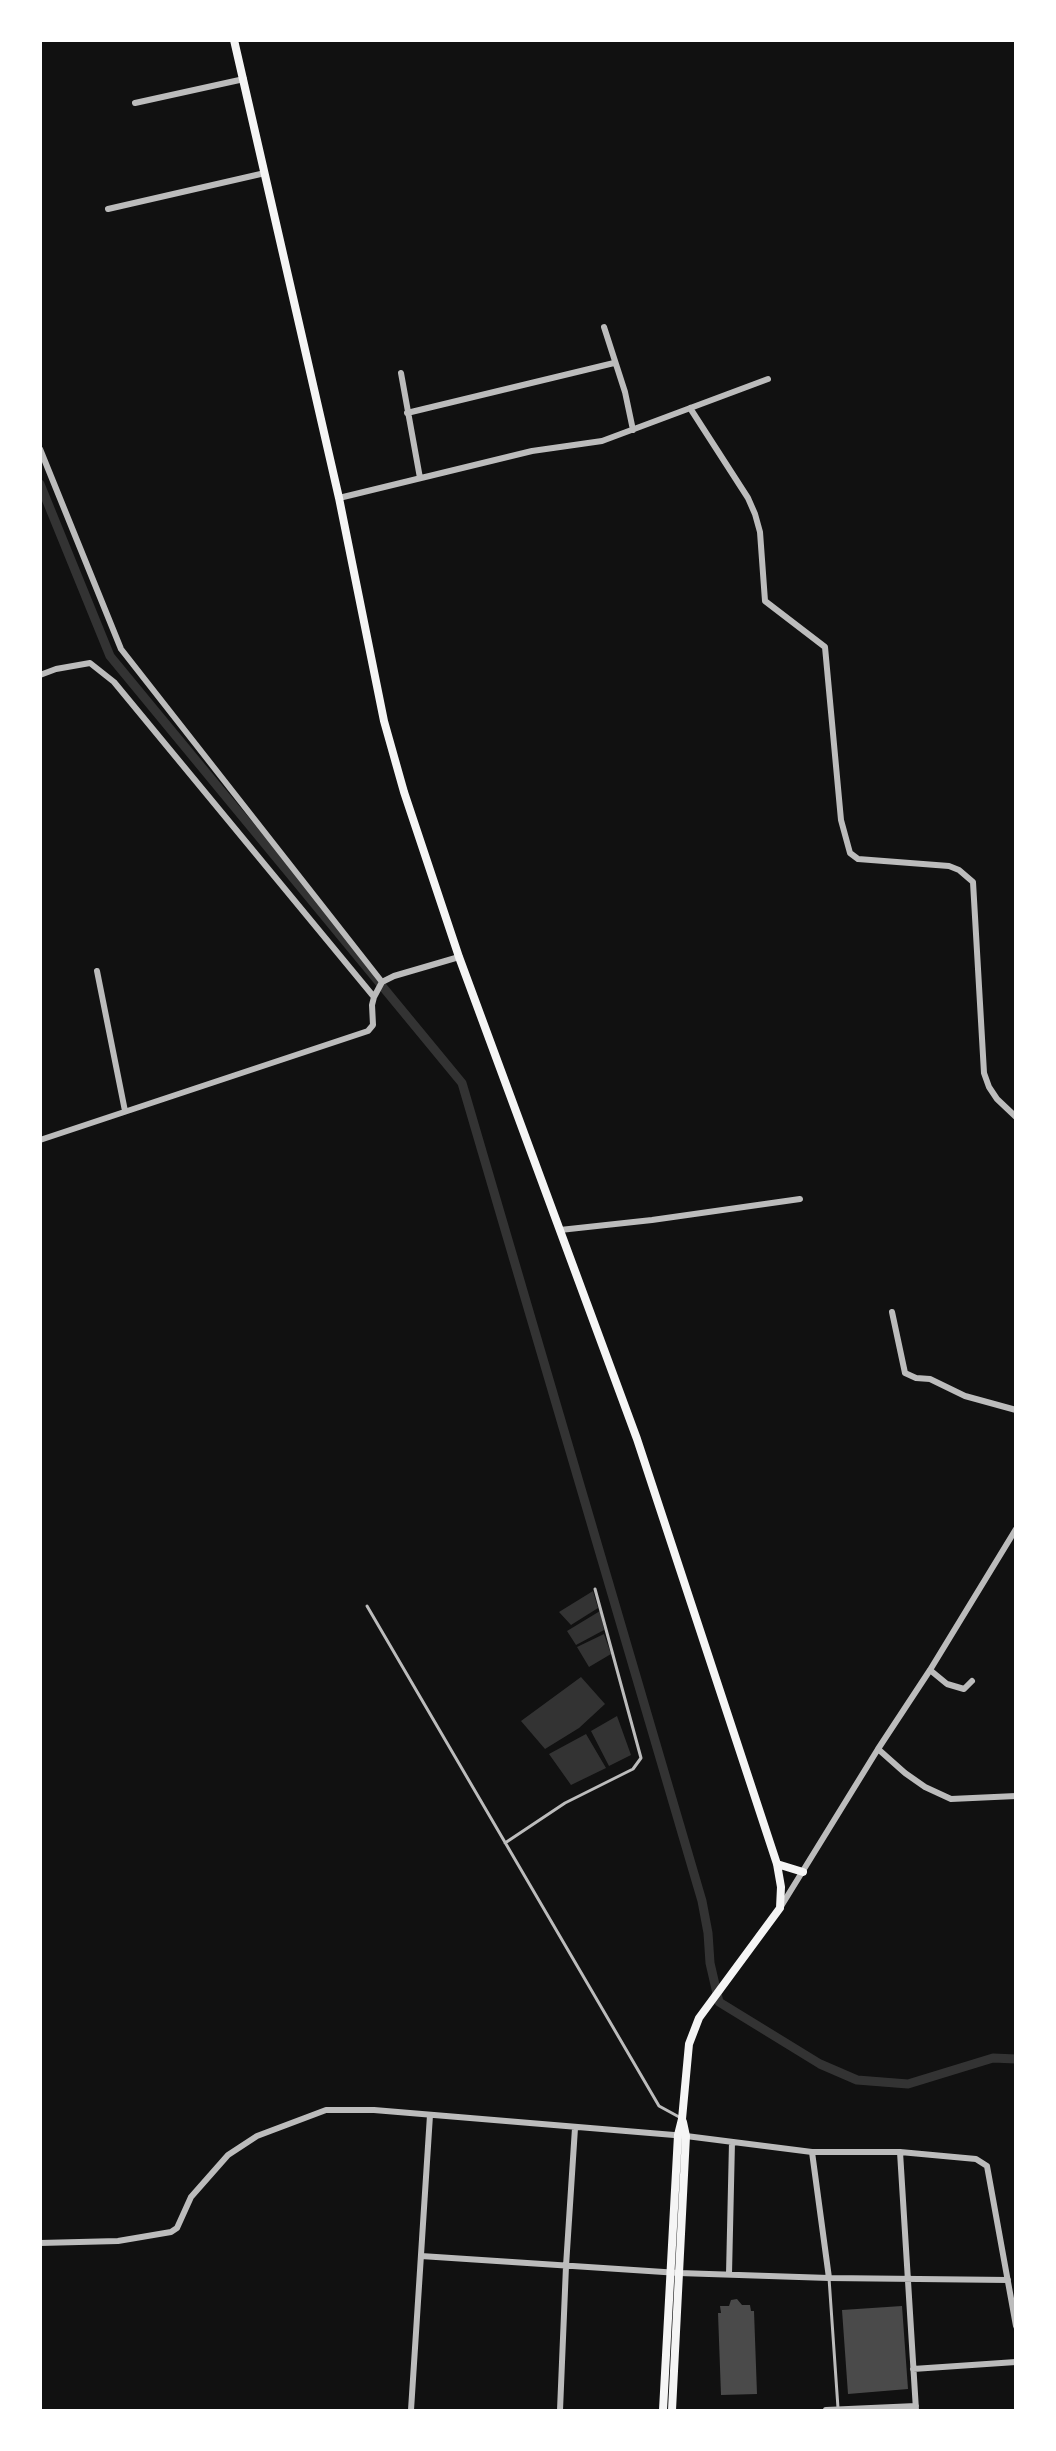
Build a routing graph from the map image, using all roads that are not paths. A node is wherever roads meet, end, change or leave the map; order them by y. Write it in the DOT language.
graph roads {
  1 [pos="234,40"];
  2 [pos="244,79"];
  3 [pos="135,103"];
  4 [pos="265,173"];
  5 [pos="108,209"];
  6 [pos="604,327"];
  7 [pos="614,363"];
  8 [pos="401,373"];
  9 [pos="768,379"];
  10 [pos="690,408"];
  11 [pos="407,413"];
  12 [pos="633,430"];
  13 [pos="40,449"];
  14 [pos="420,478"];
  15 [pos="339,498"];
  16 [pos="40,675"];
  17 [pos="459,957"];
  18 [pos="98,971"];
  19 [pos="380,984"];
  20 [pos="374,997"];
  21 [pos="125,1111"];
  22 [pos="1016,1117"];
  23 [pos="40,1140"];
  24 [pos="800,1199"];
  25 [pos="560,1230"];
  26 [pos="891,1312"];
  27 [pos="1016,1410"];
  28 [pos="1016,1529"];
  29 [pos="595,1589"];
  30 [pos="367,1606"];
  31 [pos="930,1670"];
  32 [pos="972,1681"];
  33 [pos="878,1749"];
  34 [pos="1016,1796"];
  35 [pos="505,1843"];
  36 [pos="777,1864"];
  37 [pos="803,1872"];
  38 [pos="780,1908"];
  39 [pos="430,2115"];
  40 [pos="682,2119"];
  41 [pos="575,2128"];
  42 [pos="682,2136"];
  43 [pos="732,2142"];
  44 [pos="812,2152"];
  45 [pos="900,2152"];
  46 [pos="40,2243"];
  47 [pos="421,2256"];
  48 [pos="566,2265"];
  49 [pos="669,2272"];
  50 [pos="679,2272"];
  51 [pos="729,2274"];
  52 [pos="829,2278"];
  53 [pos="908,2279"];
  54 [pos="1008,2280"];
  55 [pos="1016,2326"];
  56 [pos="1016,2362"];
  57 [pos="913,2369"];
  58 [pos="916,2408"];
  59 [pos="411,2410"];
  60 [pos="560,2410"];
  61 [pos="663,2410"];
  62 [pos="672,2410"];
  63 [pos="826,2410"];
  64 [pos="839,2410"];
  1 -- 2 [label="main road"];
  2 -- 3 [label="street"];
  2 -- 4 [label="main road"];
  4 -- 5 [label="street"];
  4 -- 15 [label="main road"];
  6 -- 7 [label="street"];
  7 -- 11 [label="street"];
  7 -- 12 [label="street"];
  8 -- 11 [label="street"];
  9 -- 10 [label="street"];
  10 -- 12 [label="street"];
  10 -- 22 [label="street"];
  11 -- 14 [label="street"];
  12 -- 14 [label="street"];
  13 -- 19 [label="street"];
  14 -- 15 [label="street"];
  15 -- 17 [label="main road"];
  16 -- 20 [label="street"];
  17 -- 19 [label="street"];
  17 -- 25 [label="main road"];
  18 -- 21 [label="street"];
  19 -- 20 [label="street"];
  20 -- 21 [label="street"];
  21 -- 23 [label="street"];
  24 -- 25 [label="street"];
  25 -- 36 [label="main road"];
  26 -- 27 [label="street"];
  28 -- 31 [label="street"];
  29 -- 35 [label="lane"];
  30 -- 35 [label="lane"];
  31 -- 32 [label="street"];
  31 -- 33 [label="street"];
  33 -- 34 [label="street"];
  33 -- 37 [label="street"];
  35 -- 40 [label="lane"];
  36 -- 37 [label="main road"];
  36 -- 38 [label="main road"];
  37 -- 38 [label="street"];
  38 -- 40 [label="main road"];
  39 -- 41 [label="street"];
  39 -- 46 [label="street"];
  39 -- 47 [label="street"];
  40 -- 42 [label="main road"];
  41 -- 42 [label="street"];
  41 -- 48 [label="street"];
  42 -- 43 [label="street"];
  42 -- 49 [label="main road"];
  42 -- 50 [label="main road"];
  43 -- 44 [label="street"];
  43 -- 51 [label="street"];
  44 -- 45 [label="street"];
  44 -- 52 [label="street"];
  45 -- 53 [label="street"];
  45 -- 54 [label="street"];
  47 -- 48 [label="street"];
  47 -- 59 [label="street"];
  48 -- 49 [label="street"];
  48 -- 60 [label="street"];
  49 -- 50 [label="street"];
  49 -- 61 [label="main road"];
  50 -- 51 [label="street"];
  50 -- 62 [label="main road"];
  51 -- 52 [label="street"];
  52 -- 53 [label="street"];
  52 -- 64 [label="lane"];
  53 -- 54 [label="street"];
  53 -- 57 [label="street"];
  54 -- 55 [label="street"];
  56 -- 57 [label="street"];
  57 -- 58 [label="street"];
  58 -- 64 [label="street"];
  63 -- 64 [label="street"];
}
